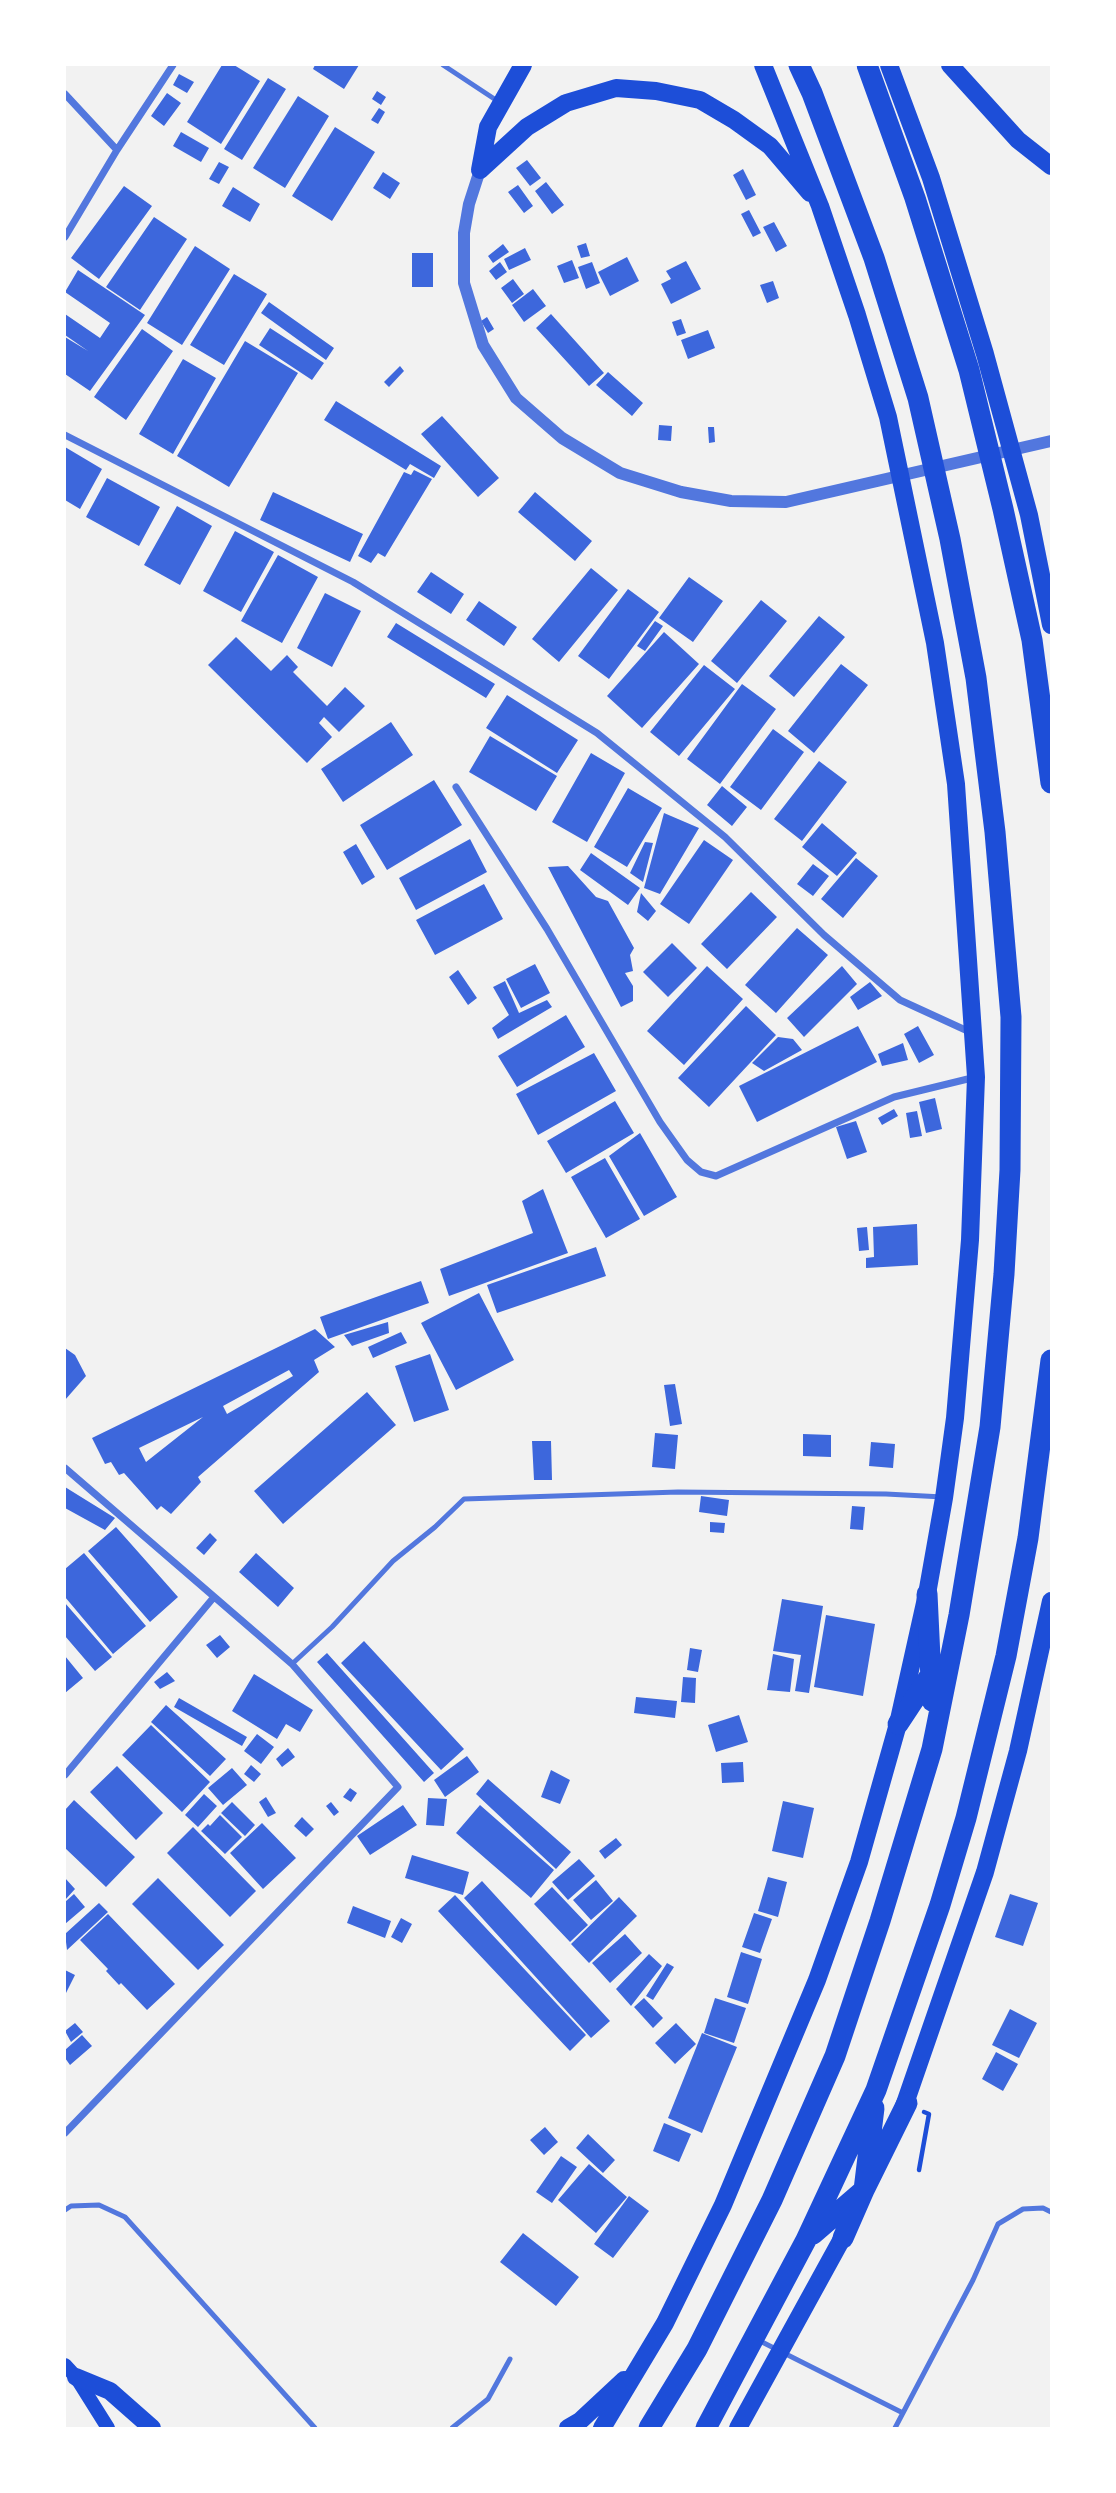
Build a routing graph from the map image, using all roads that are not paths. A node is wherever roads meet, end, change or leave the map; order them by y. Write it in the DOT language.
graph roads {
  1 [pos="173,65"];
  2 [pos="443,65"];
  3 [pos="523,65"];
  4 [pos="762,65"];
  5 [pos="799,65"];
  6 [pos="866,65"];
  7 [pos="889,65"];
  8 [pos="950,65"];
  9 [pos="65,94"];
  10 [pos="501,104"];
  11 [pos="117,150"];
  12 [pos="1051,166"];
  13 [pos="480,170"];
  14 [pos="820,206"];
  15 [pos="65,237"];
  16 [pos="65,435"];
  17 [pos="1051,441"];
  18 [pos="1051,625"];
  19 [pos="1051,783"];
  20 [pos="457,787"];
  21 [pos="973,1033"];
  22 [pos="976,1077"];
  23 [pos="1051,1360"];
  24 [pos="65,1468"];
  25 [pos="944,1497"];
  26 [pos="927,1594"];
  27 [pos="214,1597"];
  28 [pos="1051,1601"];
  29 [pos="959,1615"];
  30 [pos="292,1664"];
  31 [pos="932,1672"];
  32 [pos="898,1724"];
  33 [pos="932,1749"];
  34 [pos="65,1775"];
  35 [pos="876,2090"];
  36 [pos="912,2106"];
  37 [pos="65,2133"];
  38 [pos="864,2190"];
  39 [pos="65,2210"];
  40 [pos="1051,2212"];
  41 [pos="844,2238"];
  42 [pos="806,2241"];
  43 [pos="755,2338"];
  44 [pos="781,2352"];
  45 [pos="510,2360"];
  46 [pos="642,2364"];
  47 [pos="70,2371"];
  48 [pos="903,2413"];
  49 [pos="108,2428"];
  50 [pos="152,2428"];
  51 [pos="315,2428"];
  52 [pos="452,2428"];
  53 [pos="568,2428"];
  54 [pos="602,2428"];
  55 [pos="649,2428"];
  56 [pos="706,2428"];
  57 [pos="738,2428"];
  58 [pos="895,2428"];
  1 -- 11 [label="street"];
  2 -- 10 [label="lane"];
  3 -- 10 [label="main road"];
  4 -- 14 [label="main road"];
  5 -- 29 [label="highway"];
  6 -- 19 [label="highway"];
  7 -- 18 [label="main road"];
  8 -- 12 [label="main road"];
  9 -- 11 [label="street"];
  10 -- 13 [label="main road"];
  11 -- 15 [label="street"];
  13 -- 14 [label="main road"];
  13 -- 17 [label="street"];
  14 -- 21 [label="main road"];
  16 -- 21 [label="street"];
  20 -- 22 [label="street"];
  21 -- 22 [label="main road"];
  22 -- 25 [label="main road"];
  23 -- 35 [label="highway"];
  24 -- 27 [label="street"];
  25 -- 26 [label="main road"];
  25 -- 30 [label="lane"];
  26 -- 31 [label="highway"];
  26 -- 32 [label="main road"];
  27 -- 30 [label="street"];
  27 -- 34 [label="street"];
  28 -- 36 [label="main road"];
  29 -- 31 [label="highway"];
  29 -- 33 [label="highway"];
  30 -- 37 [label="street"];
  31 -- 32 [label="highway"];
  31 -- 33 [label="highway"];
  32 -- 46 [label="main road"];
  33 -- 55 [label="highway"];
  35 -- 38 [label="highway"];
  35 -- 42 [label="highway"];
  36 -- 38 [label="highway"];
  36 -- 41 [label="main road"];
  38 -- 41 [label="highway"];
  38 -- 42 [label="highway"];
  39 -- 51 [label="lane"];
  40 -- 48 [label="lane"];
  41 -- 44 [label="main road"];
  42 -- 43 [label="highway"];
  43 -- 44 [label="lane"];
  43 -- 56 [label="highway"];
  44 -- 48 [label="lane"];
  44 -- 57 [label="main road"];
  45 -- 52 [label="lane"];
  46 -- 53 [label="main road"];
  46 -- 54 [label="main road"];
  47 -- 49 [label="main road"];
  47 -- 50 [label="main road"];
  48 -- 58 [label="lane"];
}
